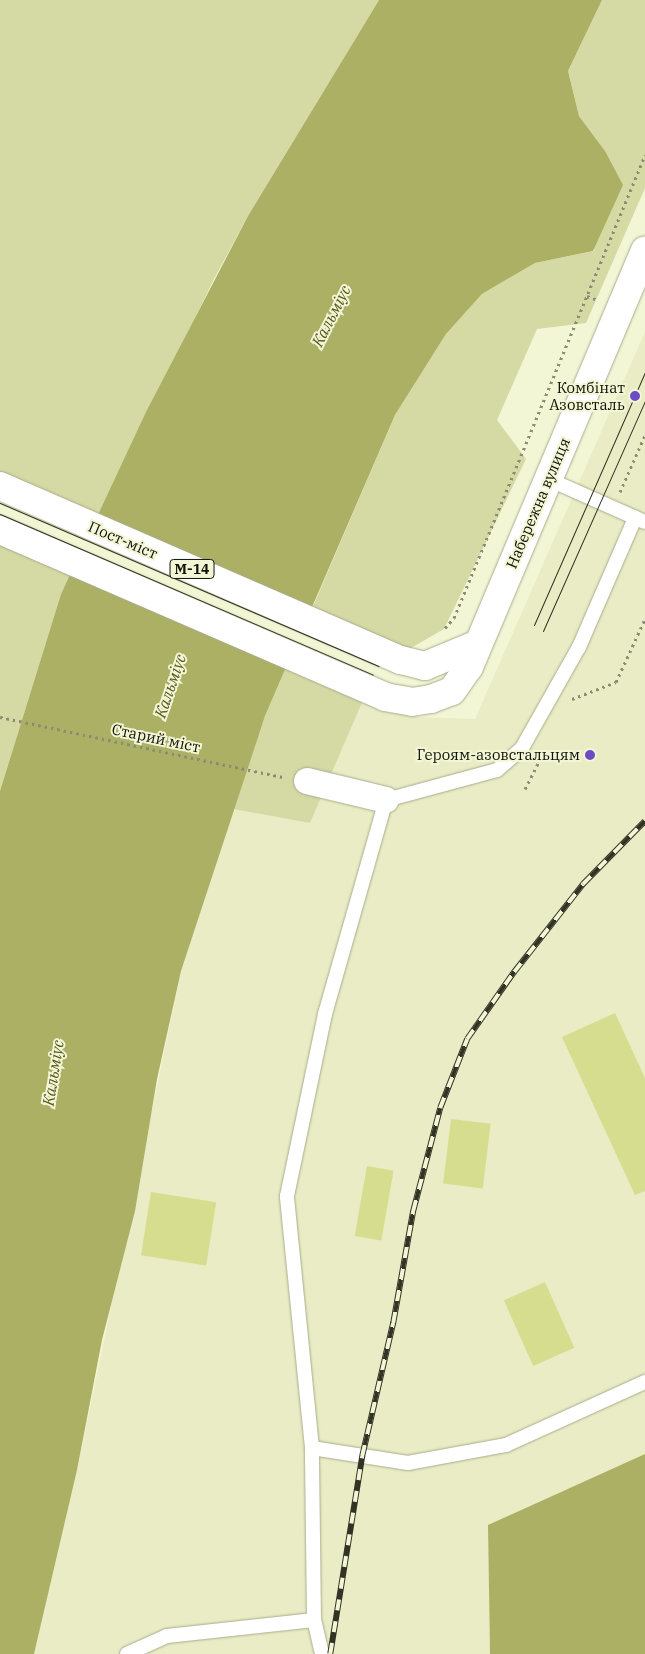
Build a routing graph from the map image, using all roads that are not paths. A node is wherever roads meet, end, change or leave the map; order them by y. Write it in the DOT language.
graph roads {
  1 [pos="645,251"];
  2 [pos="548,479"];
  3 [pos="0,486"];
  4 [pos="640,520"];
  5 [pos="0,530"];
  6 [pos="478,644"];
  7 [pos="307,782"];
  8 [pos="386,800"];
  9 [pos="645,1382"];
  10 [pos="312,1448"];
  11 [pos="314,1620"];
  12 [pos="127,1654"];
  13 [pos="322,1654"];
  1 -- 2 [label="highway, Набережна вулиця / М-14"];
  2 -- 4 [label="lane"];
  2 -- 6 [label="highway, Набережна вулиця / М-14"];
  3 -- 6 [label="highway, Пост-міст / М-14"];
  4 -- 8 [label="lane"];
  5 -- 6 [label="highway, М-14"];
  7 -- 8 [label="street"];
  8 -- 10 [label="lane"];
  9 -- 10 [label="lane"];
  10 -- 11 [label="lane"];
  11 -- 12 [label="lane"];
  11 -- 13 [label="lane"];
}
